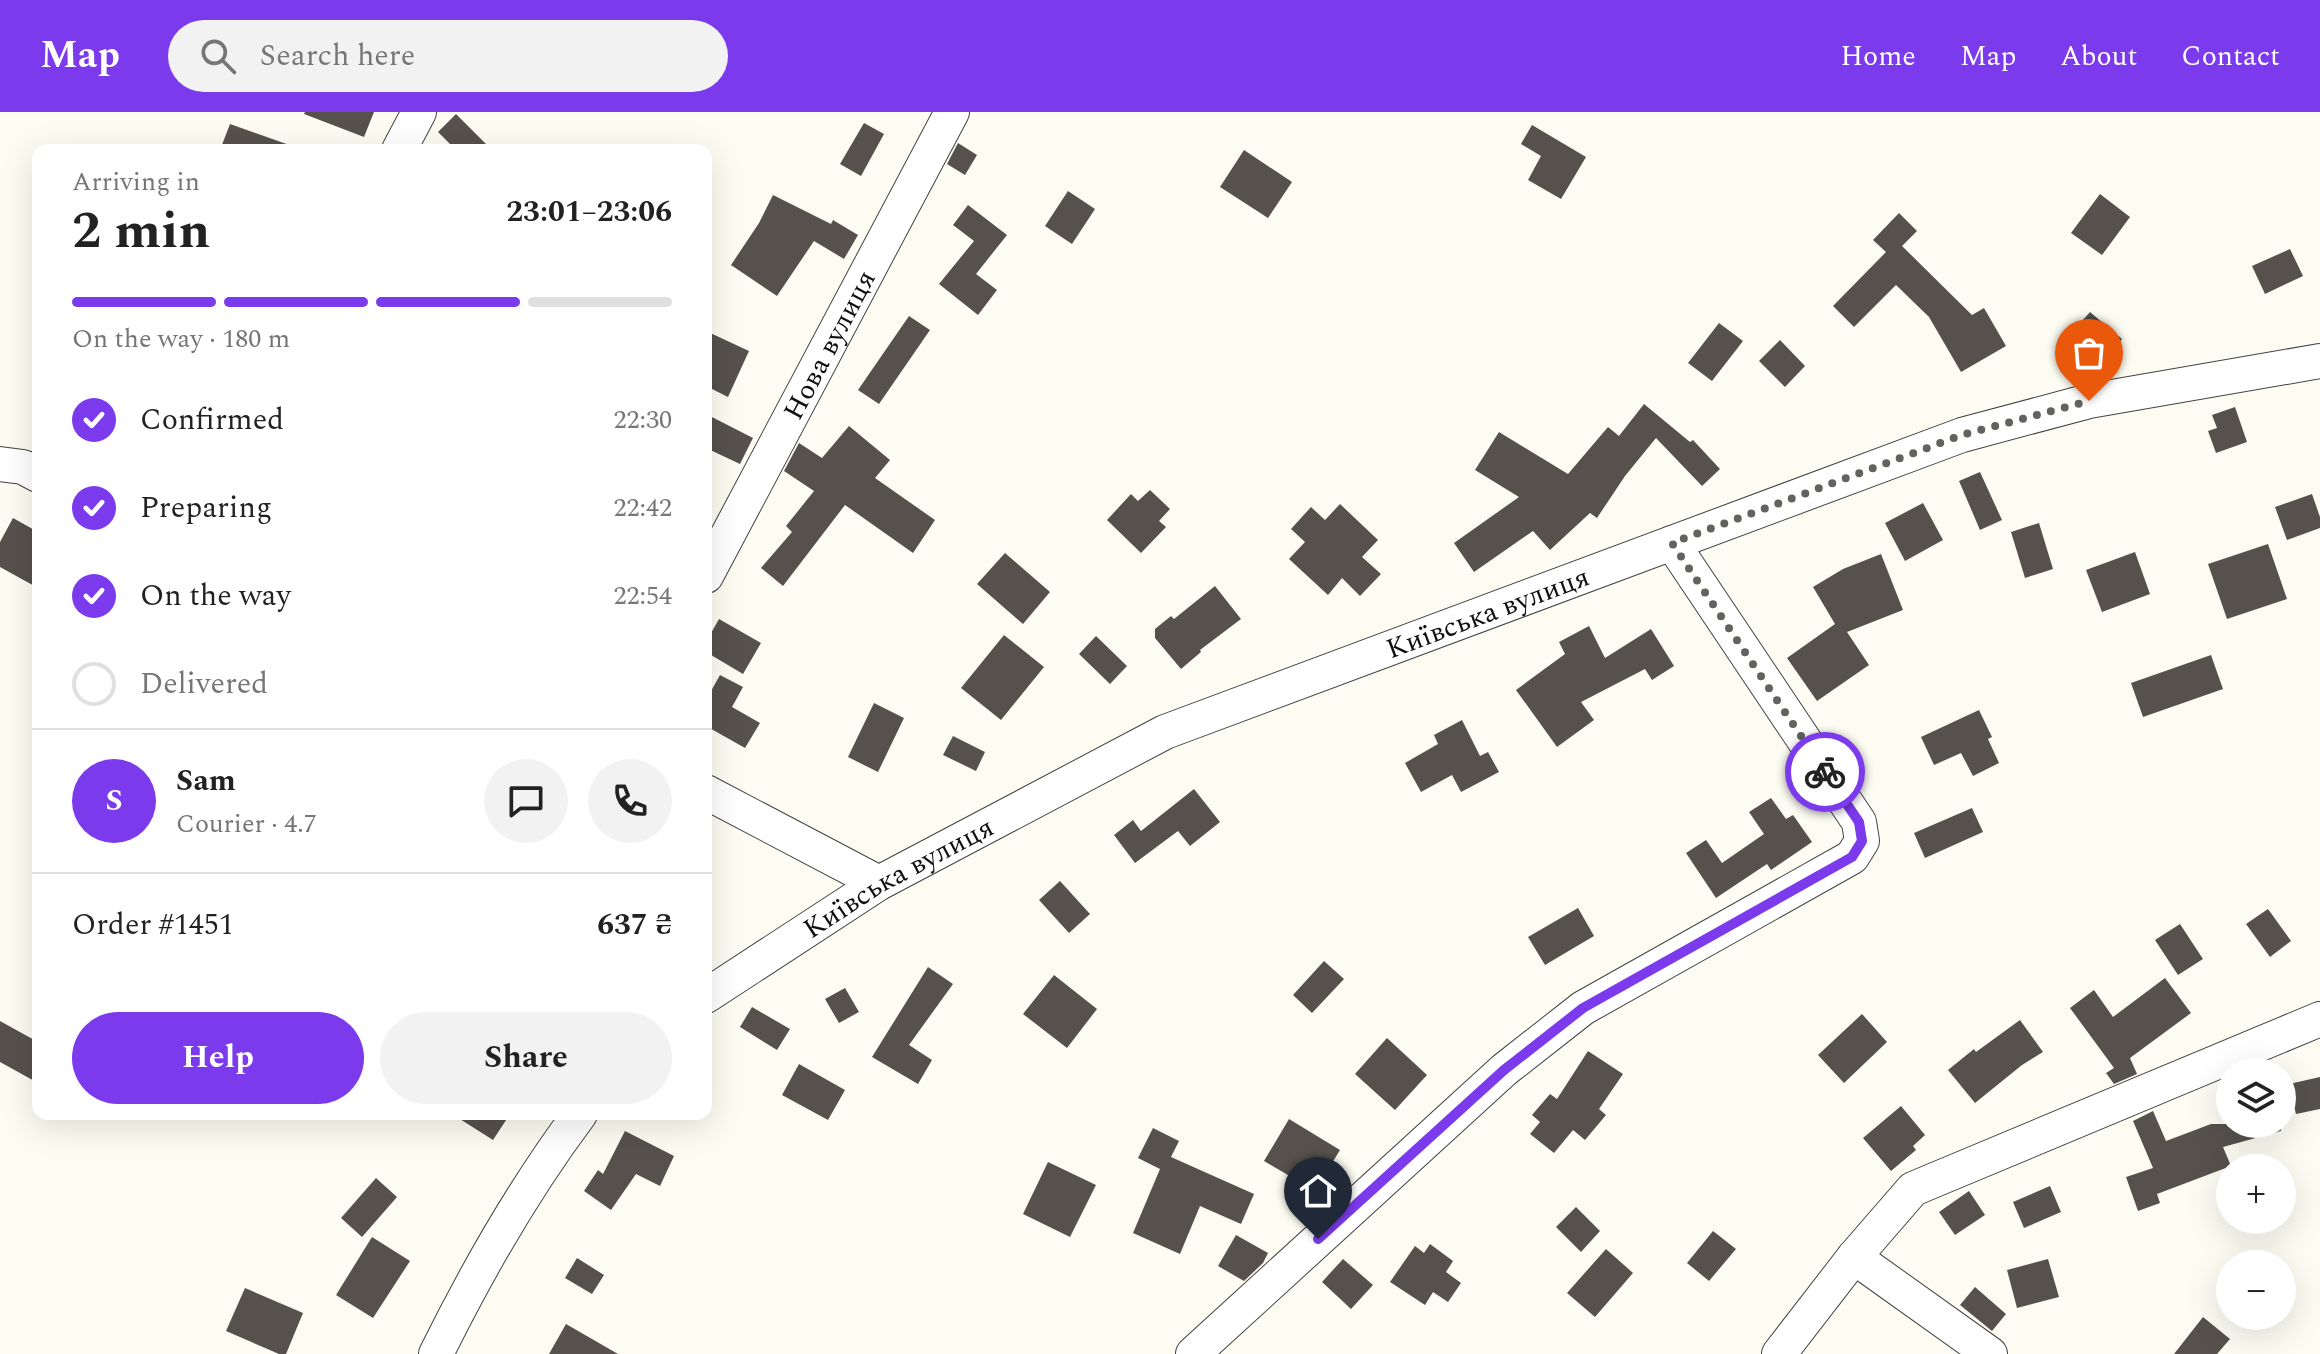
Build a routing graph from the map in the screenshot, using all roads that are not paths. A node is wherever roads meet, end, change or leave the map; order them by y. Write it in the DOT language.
graph roads {
  1 [pos="419,112"];
  2 [pos="952,112"];
  3 [pos="402,144"];
  4 [pos="2320,361"];
  5 [pos="0,464"];
  6 [pos="32,472"];
  7 [pos="1672,543"];
  8 [pos="712,565"];
  9 [pos="712,795"];
  10 [pos="879,883"];
  11 [pos="712,992"];
  12 [pos="2320,1019"];
  13 [pos="575,1120"];
  14 [pos="1854,1257"];
  15 [pos="436,1354"];
  16 [pos="1193,1354"];
  17 [pos="1779,1354"];
  18 [pos="1990,1354"];
  1 -- 3 [label="street"];
  2 -- 8 [label="street, Нова вулиця"];
  4 -- 7 [label="street, Київська вулиця"];
  5 -- 6 [label="street"];
  7 -- 10 [label="street, Київська вулиця"];
  7 -- 16 [label="street"];
  9 -- 10 [label="street"];
  10 -- 11 [label="street, Київська вулиця"];
  12 -- 14 [label="street"];
  13 -- 15 [label="street"];
  14 -- 17 [label="street"];
  14 -- 18 [label="street"];
}
